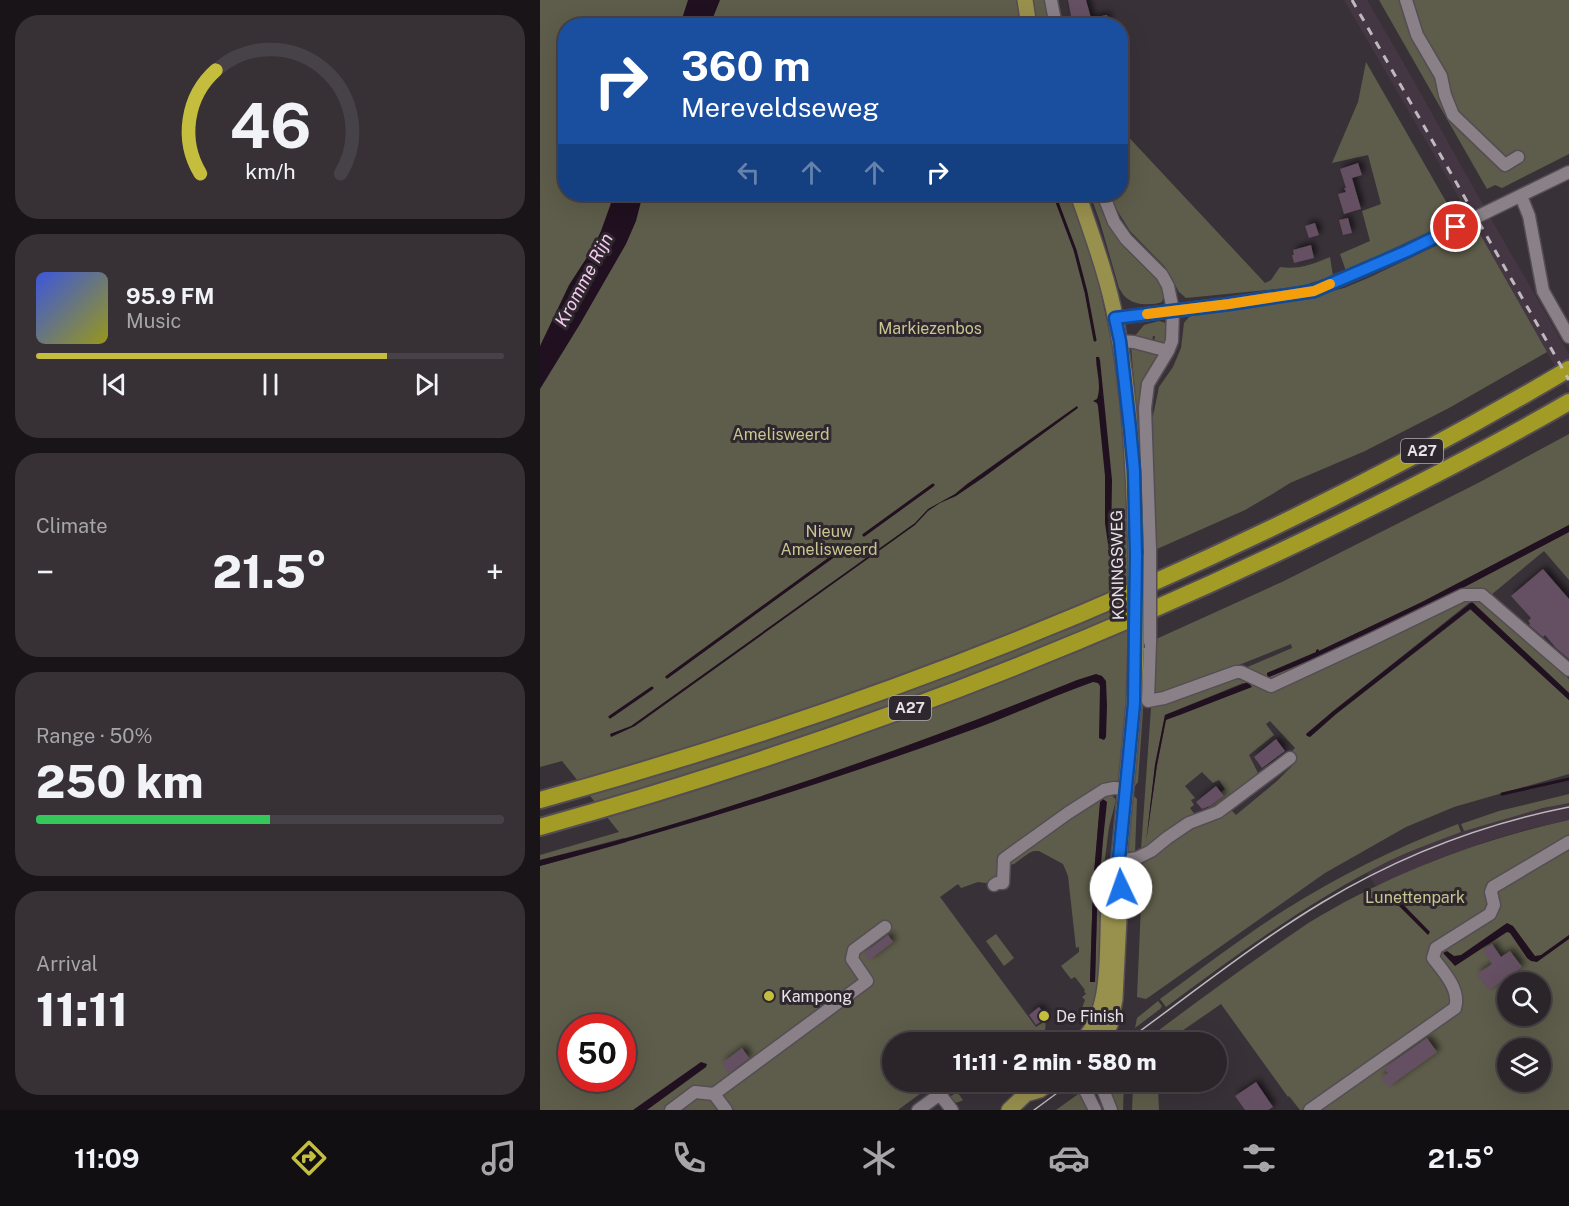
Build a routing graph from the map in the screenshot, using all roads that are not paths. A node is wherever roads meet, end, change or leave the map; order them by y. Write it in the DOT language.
graph roads {
  1 [pos="1025,0"];
  2 [pos="1051,0"];
  3 [pos="1406,0"];
  4 [pos="1028,18"];
  5 [pos="1054,18"];
  6 [pos="1518,158"];
  7 [pos="1569,172"];
  8 [pos="1521,196"];
  9 [pos="1080,201"];
  10 [pos="1106,201"];
  11 [pos="1173,310"];
  12 [pos="1115,318"];
  13 [pos="1568,335"];
  14 [pos="1120,341"];
  15 [pos="1168,351"];
  16 [pos="1569,369"];
  17 [pos="1569,402"];
  18 [pos="1143,552"];
  19 [pos="1143,645"];
  20 [pos="1569,670"];
  21 [pos="1290,758"];
  22 [pos="1126,789"];
  23 [pos="540,800"];
  24 [pos="540,827"];
  25 [pos="1569,842"];
  26 [pos="1119,859"];
  27 [pos="994,885"];
  28 [pos="885,927"];
  29 [pos="1109,999"];
  30 [pos="1089,1032"];
  31 [pos="1105,1032"];
  32 [pos="1033,1092"];
  33 [pos="1086,1092"];
  34 [pos="1104,1092"];
  35 [pos="714,1094"];
  36 [pos="1026,1094"];
  37 [pos="671,1110"];
  38 [pos="726,1110"];
  39 [pos="918,1110"];
  40 [pos="952,1110"];
  41 [pos="1009,1110"];
  42 [pos="1095,1110"];
  43 [pos="1111,1110"];
  44 [pos="1310,1110"];
  1 -- 4 [label="main road"];
  2 -- 5 [label="street"];
  3 -- 6 [label="street"];
  7 -- 8 [label="street"];
  8 -- 11 [label="street"];
  8 -- 13 [label="street"];
  9 -- 12 [label="main road, KONINGSWEG"];
  10 -- 11 [label="street, KONINGSWEG"];
  11 -- 12 [label="street"];
  11 -- 15 [label="street, KONINGSWEG"];
  12 -- 14 [label="main road, KONINGSWEG"];
  14 -- 15 [label="street"];
  14 -- 18 [label="main road, KONINGSWEG"];
  15 -- 18 [label="street, KONINGSWEG"];
  16 -- 23 [label="highway, A27"];
  17 -- 24 [label="highway, A27"];
  18 -- 19 [label="main road, KONINGSWEG, bridge"];
  19 -- 20 [label="street, KONINGSWEG"];
  19 -- 22 [label="main road, KONINGSWEG"];
  21 -- 26 [label="street"];
  22 -- 26 [label="main road, KONINGSWEG"];
  22 -- 27 [label="street"];
  25 -- 44 [label="street"];
  26 -- 29 [label="main road, KONINGSWEG"];
  28 -- 35 [label="street"];
  29 -- 30 [label="main road, KONINGSWEG"];
  29 -- 31 [label="main road, KONINGSWEG"];
  32 -- 36 [label="main road"];
  33 -- 42 [label="street"];
  34 -- 43 [label="street"];
  35 -- 37 [label="street"];
  35 -- 38 [label="street"];
  36 -- 41 [label="main road"];
  39 -- 40 [label="street"];
}
